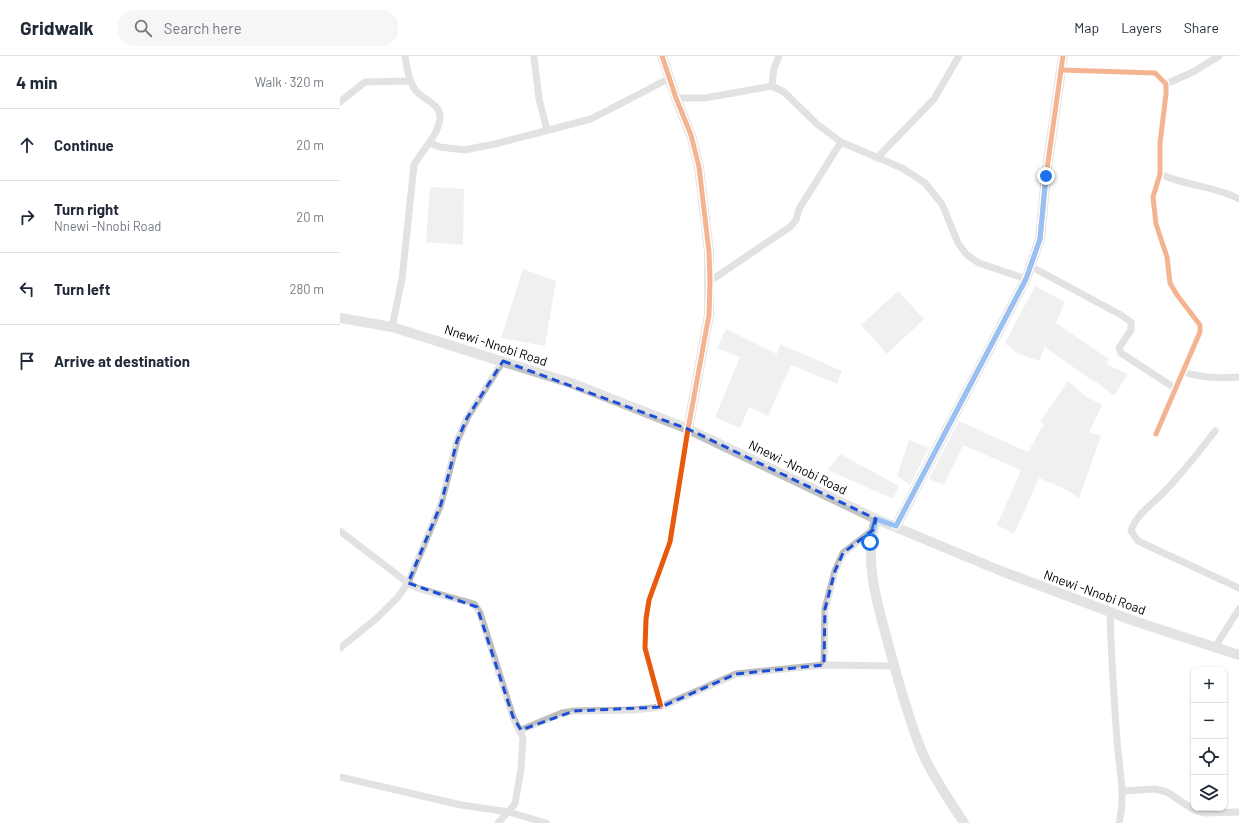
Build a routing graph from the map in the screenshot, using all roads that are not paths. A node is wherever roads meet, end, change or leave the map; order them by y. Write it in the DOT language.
graph roads {
  1 [pos="405,56"];
  2 [pos="662,56"];
  3 [pos="779,56"];
  4 [pos="959,56"];
  5 [pos="1063,56"];
  6 [pos="1219,56"];
  7 [pos="534,57"];
  8 [pos="1061,70"];
  9 [pos="670,78"];
  10 [pos="410,81"];
  11 [pos="1166,84"];
  12 [pos="772,86"];
  13 [pos="676,98"];
  14 [pos="340,102"];
  15 [pos="547,130"];
  16 [pos="841,142"];
  17 [pos="430,143"];
  18 [pos="877,158"];
  19 [pos="1160,174"];
  20 [pos="1239,199"];
  21 [pos="1030,266"];
  22 [pos="1026,279"];
  23 [pos="710,281"];
  24 [pos="340,318"];
  25 [pos="392,327"];
  26 [pos="503,361"];
  27 [pos="1183,372"];
  28 [pos="1239,377"];
  29 [pos="1176,389"];
  30 [pos="688,429"];
  31 [pos="1215,431"];
  32 [pos="1156,434"];
  33 [pos="876,519"];
  34 [pos="896,526"];
  35 [pos="873,530"];
  36 [pos="340,531"];
  37 [pos="408,583"];
  38 [pos="1239,588"];
  39 [pos="1239,609"];
  40 [pos="1110,612"];
  41 [pos="1215,647"];
  42 [pos="340,648"];
  43 [pos="1239,655"];
  44 [pos="824,665"];
  45 [pos="894,666"];
  46 [pos="661,707"];
  47 [pos="521,730"];
  48 [pos="340,776"];
  49 [pos="1124,791"];
  50 [pos="509,812"];
  51 [pos="1239,812"];
  52 [pos="498,823"];
  53 [pos="546,823"];
  54 [pos="964,823"];
  55 [pos="1119,823"];
  1 -- 10 [label="street"];
  2 -- 9 [label="street"];
  3 -- 12 [label="street"];
  4 -- 18 [label="street"];
  5 -- 8 [label="street"];
  6 -- 11 [label="street"];
  7 -- 15 [label="street"];
  8 -- 11 [label="street"];
  8 -- 21 [label="street"];
  9 -- 13 [label="street"];
  9 -- 15 [label="street"];
  10 -- 14 [label="street"];
  10 -- 17 [label="street"];
  11 -- 19 [label="street"];
  12 -- 13 [label="street"];
  12 -- 16 [label="street"];
  13 -- 23 [label="street"];
  15 -- 17 [label="street"];
  16 -- 18 [label="street"];
  16 -- 23 [label="street"];
  17 -- 25 [label="street"];
  18 -- 22 [label="street"];
  19 -- 20 [label="street"];
  19 -- 27 [label="street"];
  21 -- 22 [label="street"];
  21 -- 29 [label="street"];
  22 -- 34 [label="street"];
  23 -- 30 [label="street"];
  24 -- 25 [label="street, Nnewi -Nnobi Road"];
  25 -- 26 [label="street, Nnewi -Nnobi Road"];
  26 -- 30 [label="street, Nnewi -Nnobi Road"];
  26 -- 37 [label="street"];
  27 -- 28 [label="street"];
  27 -- 29 [label="street"];
  29 -- 32 [label="street"];
  30 -- 33 [label="street, Nnewi -Nnobi Road"];
  30 -- 46 [label="street"];
  31 -- 38 [label="street"];
  33 -- 34 [label="street, Nnewi -Nnobi Road"];
  33 -- 35 [label="street"];
  34 -- 40 [label="street, Nnewi -Nnobi Road"];
  35 -- 44 [label="street"];
  35 -- 45 [label="street"];
  36 -- 37 [label="street"];
  37 -- 42 [label="street"];
  37 -- 47 [label="street"];
  39 -- 41 [label="street"];
  40 -- 41 [label="street, Nnewi -Nnobi Road"];
  40 -- 49 [label="street"];
  41 -- 43 [label="street, Nnewi -Nnobi Road"];
  44 -- 45 [label="street"];
  44 -- 46 [label="street"];
  45 -- 54 [label="street"];
  46 -- 47 [label="street"];
  47 -- 50 [label="street"];
  48 -- 50 [label="street"];
  49 -- 51 [label="street"];
  49 -- 55 [label="street"];
  50 -- 52 [label="street"];
  50 -- 53 [label="street"];
}
